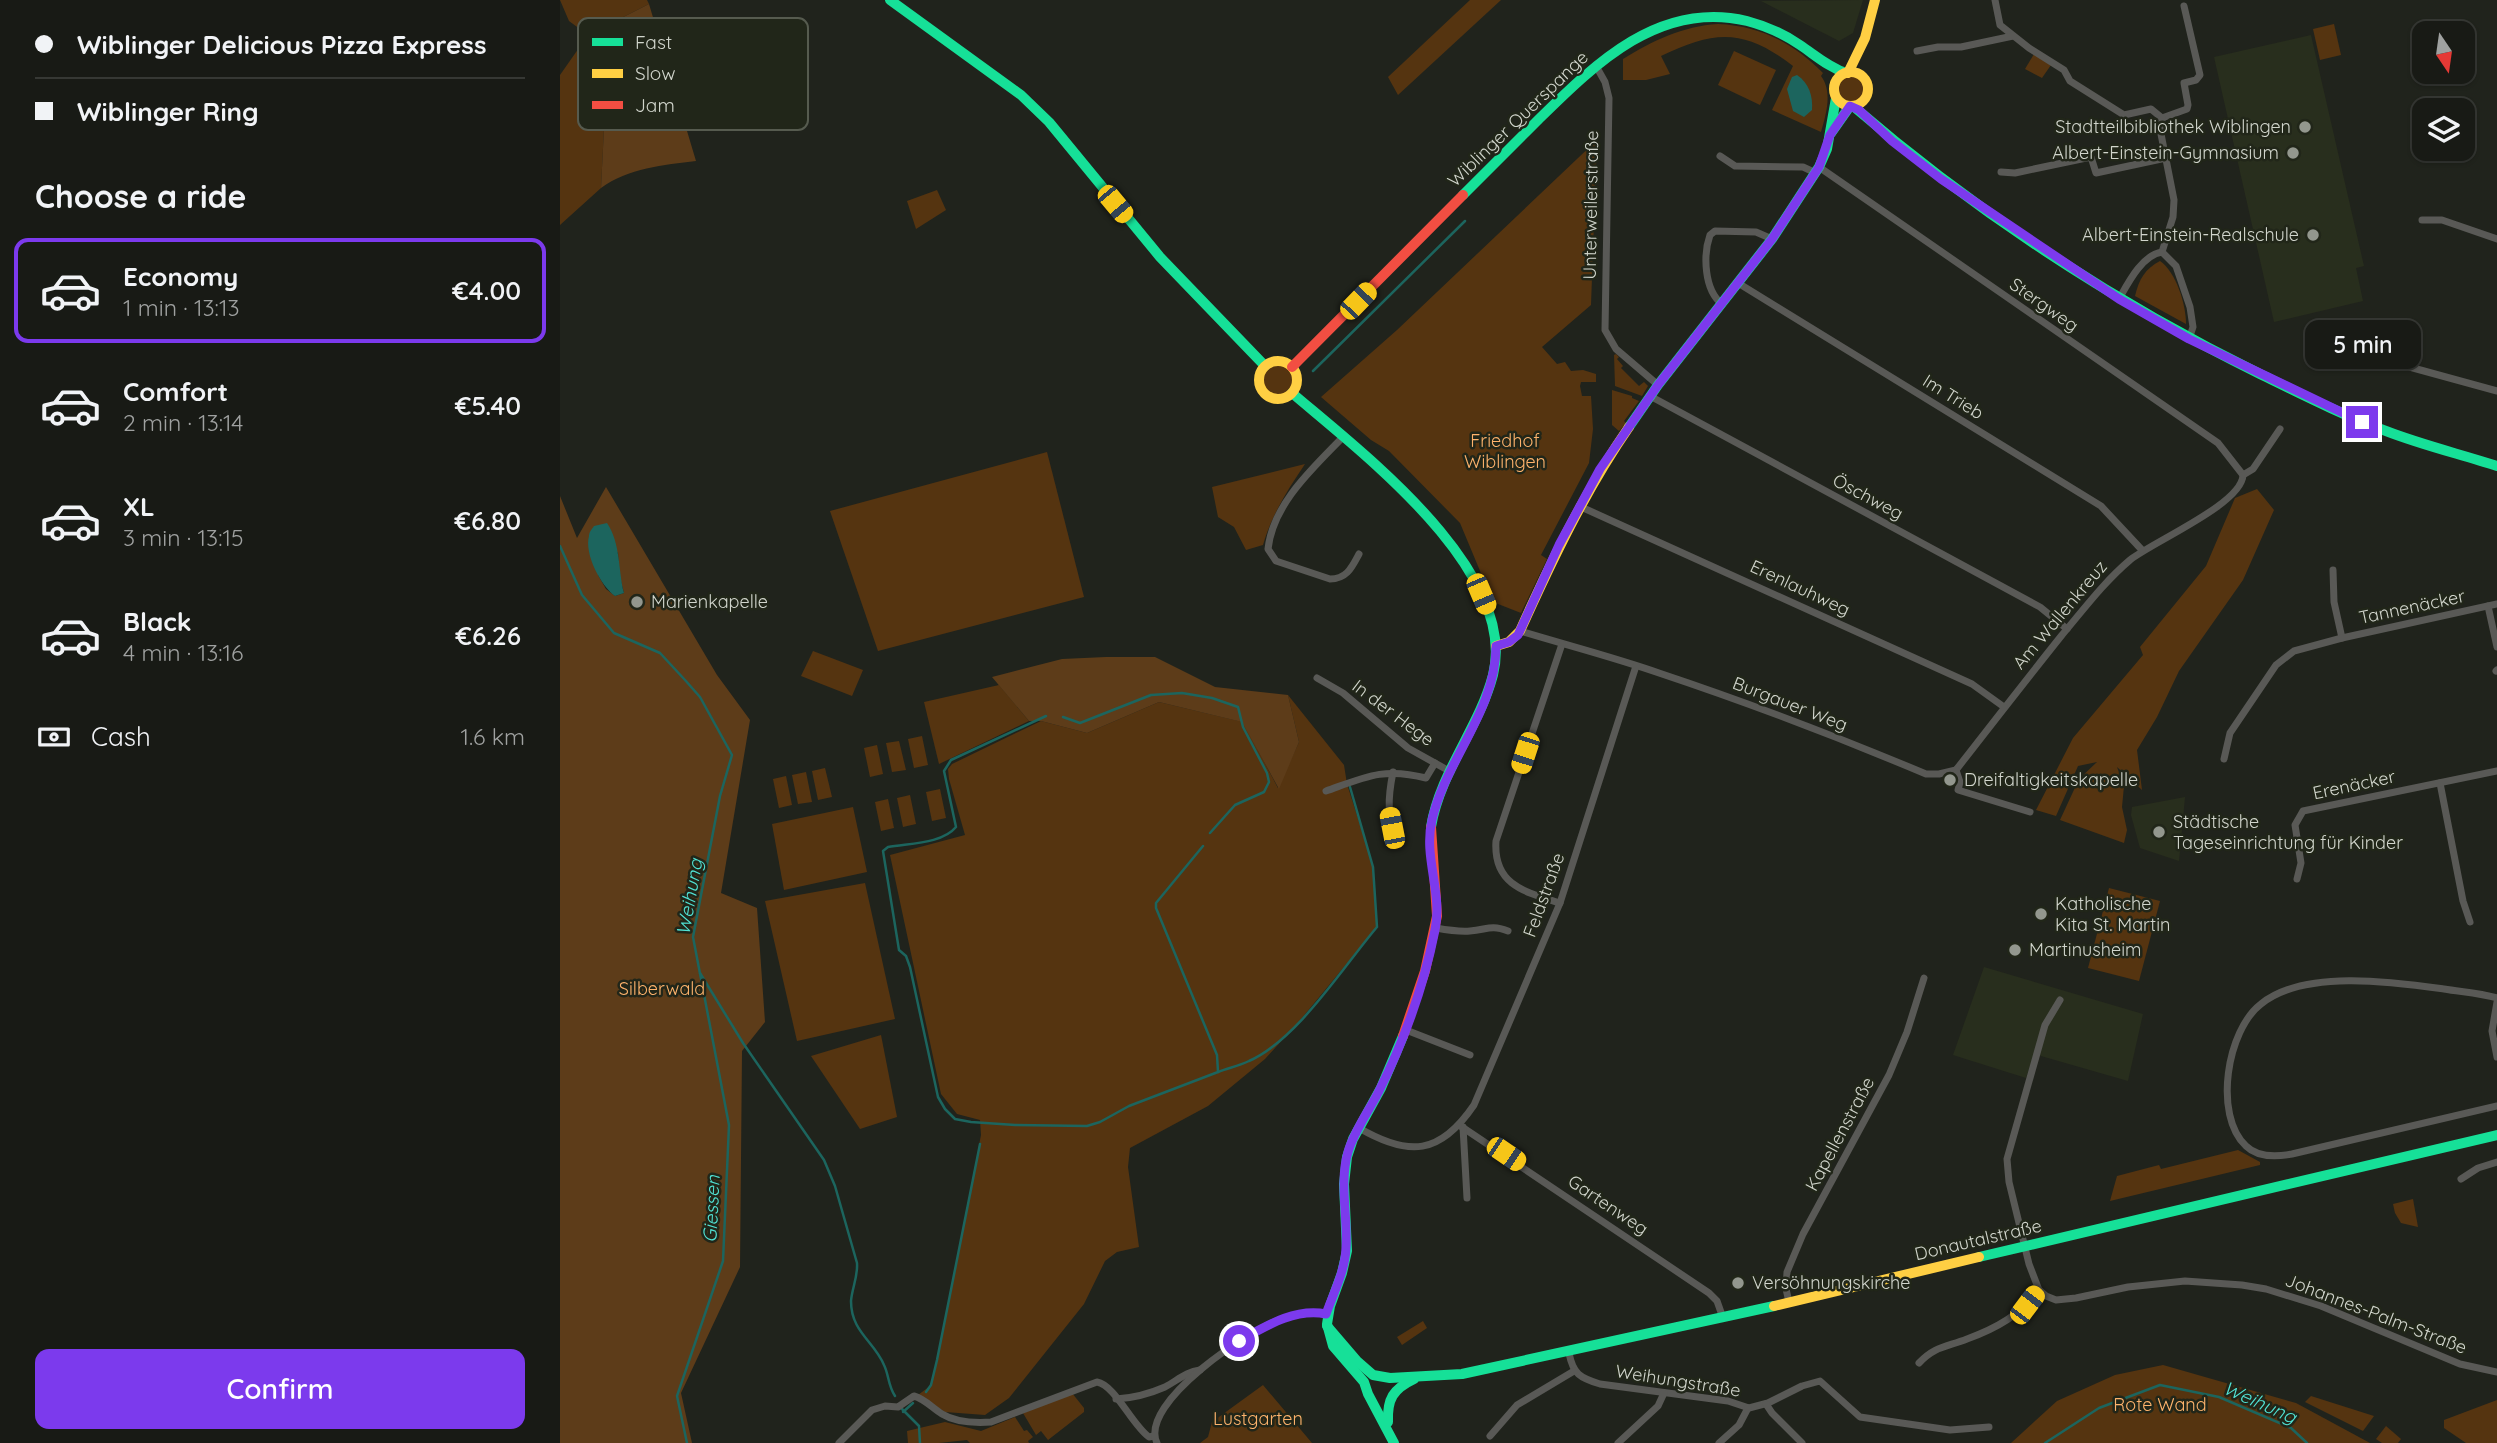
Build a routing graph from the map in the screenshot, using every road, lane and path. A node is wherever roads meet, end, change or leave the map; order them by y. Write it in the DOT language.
graph roads {
  1 [pos="890,0"];
  2 [pos="1875,0"];
  3 [pos="1994,0"];
  4 [pos="2184,6"];
  5 [pos="2013,36"];
  6 [pos="1865,38"];
  7 [pos="1917,51"];
  8 [pos="1815,57"];
  9 [pos="1596,66"];
  10 [pos="1847,73"];
  11 [pos="1864,78"];
  12 [pos="1835,85"];
  13 [pos="1866,97"];
  14 [pos="1836,98"];
  15 [pos="1852,106"];
  16 [pos="2162,118"];
  17 [pos="1884,132"];
  18 [pos="1830,135"];
  19 [pos="1720,156"];
  20 [pos="2166,158"];
  21 [pos="1818,170"];
  22 [pos="2001,172"];
  23 [pos="2422,220"];
  24 [pos="1772,239"];
  25 [pos="2497,239"];
  26 [pos="2162,252"];
  27 [pos="1738,284"];
  28 [pos="2119,299"];
  29 [pos="1722,304"];
  30 [pos="2189,339"];
  31 [pos="2362,354"];
  32 [pos="1265,366"];
  33 [pos="1292,367"];
  34 [pos="1658,385"];
  35 [pos="2497,391"];
  36 [pos="1292,393"];
  37 [pos="1650,397"];
  38 [pos="2280,429"];
  39 [pos="1342,438"];
  40 [pos="2497,466"];
  41 [pos="2243,478"];
  42 [pos="1579,506"];
  43 [pos="2142,550"];
  44 [pos="1359,554"];
  45 [pos="2333,570"];
  46 [pos="2493,605"];
  47 [pos="2067,629"];
  48 [pos="1520,631"];
  49 [pos="2342,638"];
  50 [pos="1496,642"];
  51 [pos="1562,644"];
  52 [pos="2497,648"];
  53 [pos="1636,666"];
  54 [pos="1317,678"];
  55 [pos="2004,707"];
  56 [pos="2224,759"];
  57 [pos="1435,764"];
  58 [pos="1956,770"];
  59 [pos="2497,771"];
  60 [pos="1393,772"];
  61 [pos="1451,772"];
  62 [pos="2440,783"];
  63 [pos="1326,791"];
  64 [pos="2031,812"];
  65 [pos="1399,841"];
  66 [pos="2297,879"];
  67 [pos="1560,903"];
  68 [pos="2470,922"];
  69 [pos="1436,928"];
  70 [pos="1508,931"];
  71 [pos="1924,978"];
  72 [pos="2060,1000"];
  73 [pos="2497,1000"];
  74 [pos="1406,1030"];
  75 [pos="1470,1055"];
  76 [pos="2497,1057"];
  77 [pos="2497,1106"];
  78 [pos="1461,1126"];
  79 [pos="1359,1128"];
  80 [pos="2497,1135"];
  81 [pos="2497,1162"];
  82 [pos="2461,1179"];
  83 [pos="1467,1198"];
  84 [pos="2025,1248"];
  85 [pos="2039,1290"];
  86 [pos="1789,1302"];
  87 [pos="1326,1314"];
  88 [pos="1723,1318"];
  89 [pos="1327,1326"];
  90 [pos="1569,1353"];
  91 [pos="1919,1363"];
  92 [pos="1200,1369"];
  93 [pos="1574,1371"];
  94 [pos="2497,1372"];
  95 [pos="1381,1376"];
  96 [pos="1424,1376"];
  97 [pos="1366,1388"];
  98 [pos="1664,1393"];
  99 [pos="1391,1394"];
  100 [pos="1116,1399"];
  101 [pos="1373,1400"];
  102 [pos="1766,1404"];
  103 [pos="1748,1408"];
  104 [pos="1989,1427"];
  105 [pos="1389,1429"];
  106 [pos="1490,1436"];
  107 [pos="1156,1439"];
  108 [pos="1725,1441"];
  109 [pos="839,1443"];
  110 [pos="1394,1443"];
  111 [pos="1618,1443"];
  112 [pos="1802,1443"];
  1 -- 32 [label="main road"];
  2 -- 6 [label="main road"];
  3 -- 5 [label="street"];
  4 -- 16 [label="street"];
  5 -- 7 [label="street"];
  5 -- 16 [label="street"];
  6 -- 10 [label="main road"];
  6 -- 11 [label="main road"];
  8 -- 9 [label="main road, Wiblinger Querspange"];
  8 -- 10 [label="main road, Wiblinger Querspange"];
  8 -- 12 [label="main road, Wiblinger Querspange"];
  9 -- 33 [label="main road, Wiblinger Querspange"];
  9 -- 34 [label="street, Unterweilerstraße"];
  10 -- 11 [label="main road"];
  10 -- 12 [label="main road"];
  11 -- 13 [label="main road"];
  12 -- 14 [label="main road"];
  13 -- 15 [label="main road"];
  13 -- 17 [label="main road"];
  14 -- 15 [label="main road"];
  14 -- 18 [label="main road"];
  15 -- 17 [label="main road"];
  15 -- 18 [label="main road"];
  16 -- 20 [label="street"];
  17 -- 28 [label="main road"];
  18 -- 21 [label="main road"];
  19 -- 21 [label="street"];
  20 -- 22 [label="street"];
  20 -- 26 [label="street"];
  21 -- 24 [label="main road"];
  21 -- 41 [label="street, Stergweg"];
  23 -- 25 [label="street"];
  24 -- 27 [label="main road"];
  24 -- 29 [label="street"];
  26 -- 28 [label="street"];
  26 -- 30 [label="street"];
  27 -- 29 [label="main road"];
  27 -- 43 [label="street, Im Trieb"];
  28 -- 30 [label="main road"];
  29 -- 34 [label="main road"];
  30 -- 40 [label="main road"];
  31 -- 35 [label="street"];
  32 -- 33 [label="main road"];
  32 -- 36 [label="main road"];
  33 -- 36 [label="main road"];
  34 -- 37 [label="main road"];
  36 -- 39 [label="main road"];
  37 -- 42 [label="main road"];
  37 -- 47 [label="street, Öschweg"];
  38 -- 41 [label="street"];
  39 -- 44 [label="street"];
  39 -- 50 [label="main road"];
  41 -- 43 [label="street, Am Wallenkreuz"];
  42 -- 48 [label="main road"];
  42 -- 55 [label="street, Erenlauhweg"];
  43 -- 47 [label="street, Am Wallenkreuz"];
  45 -- 49 [label="street, Tannenäcker"];
  46 -- 49 [label="street, Tannenäcker"];
  46 -- 52 [label="street, Tannenäcker"];
  47 -- 55 [label="street, Am Wallenkreuz"];
  48 -- 50 [label="main road"];
  48 -- 51 [label="street, Burgauer Weg"];
  49 -- 56 [label="street, Tannenäcker"];
  50 -- 61 [label="main road"];
  51 -- 53 [label="street, Burgauer Weg"];
  51 -- 67 [label="street"];
  53 -- 58 [label="street, Burgauer Weg"];
  53 -- 67 [label="street, Feldstraße"];
  54 -- 57 [label="street, In der Hege"];
  55 -- 58 [label="street, Am Wallenkreuz"];
  57 -- 60 [label="street"];
  57 -- 61 [label="street, In der Hege"];
  58 -- 64 [label="street"];
  59 -- 62 [label="street, Erenäcker"];
  60 -- 63 [label="street"];
  60 -- 65 [label="street"];
  61 -- 69 [label="main road"];
  62 -- 66 [label="street, Erenäcker"];
  62 -- 68 [label="street"];
  67 -- 78 [label="street, Feldstraße"];
  69 -- 70 [label="street"];
  69 -- 74 [label="main road"];
  71 -- 86 [label="street, Kapellenstraße"];
  72 -- 84 [label="street"];
  73 -- 76 [label="street"];
  73 -- 77 [label="street"];
  74 -- 75 [label="street"];
  74 -- 79 [label="main road"];
  78 -- 79 [label="street, Feldstraße"];
  78 -- 83 [label="street"];
  78 -- 88 [label="street, Gartenweg"];
  79 -- 87 [label="main road"];
  80 -- 84 [label="main road, Donautalstraße"];
  81 -- 82 [label="street"];
  84 -- 85 [label="street"];
  84 -- 86 [label="main road, Donautalstraße"];
  85 -- 91 [label="street"];
  85 -- 94 [label="street, Johannes-Palm-Straße"];
  86 -- 88 [label="main road, Donautalstraße"];
  87 -- 89 [label="main road"];
  87 -- 92 [label="street"];
  88 -- 90 [label="main road, Donautalstraße"];
  89 -- 95 [label="main road"];
  89 -- 97 [label="main road"];
  90 -- 93 [label="street"];
  90 -- 96 [label="main road, Donautalstraße"];
  92 -- 100 [label="street"];
  92 -- 107 [label="street"];
  93 -- 98 [label="street, Weihungstraße"];
  93 -- 106 [label="street"];
  95 -- 96 [label="main road, Donautalstraße"];
  95 -- 97 [label="main road"];
  95 -- 99 [label="main road"];
  96 -- 99 [label="main road"];
  97 -- 101 [label="main road"];
  98 -- 103 [label="street, Weihungstraße"];
  98 -- 111 [label="street"];
  99 -- 101 [label="main road"];
  99 -- 105 [label="main road"];
  100 -- 107 [label="street"];
  100 -- 109 [label="street"];
  101 -- 105 [label="main road"];
  102 -- 103 [label="street, Weihungstraße"];
  102 -- 104 [label="street, Weihungstraße"];
  102 -- 112 [label="street"];
  103 -- 108 [label="street"];
  105 -- 110 [label="main road"];
}
